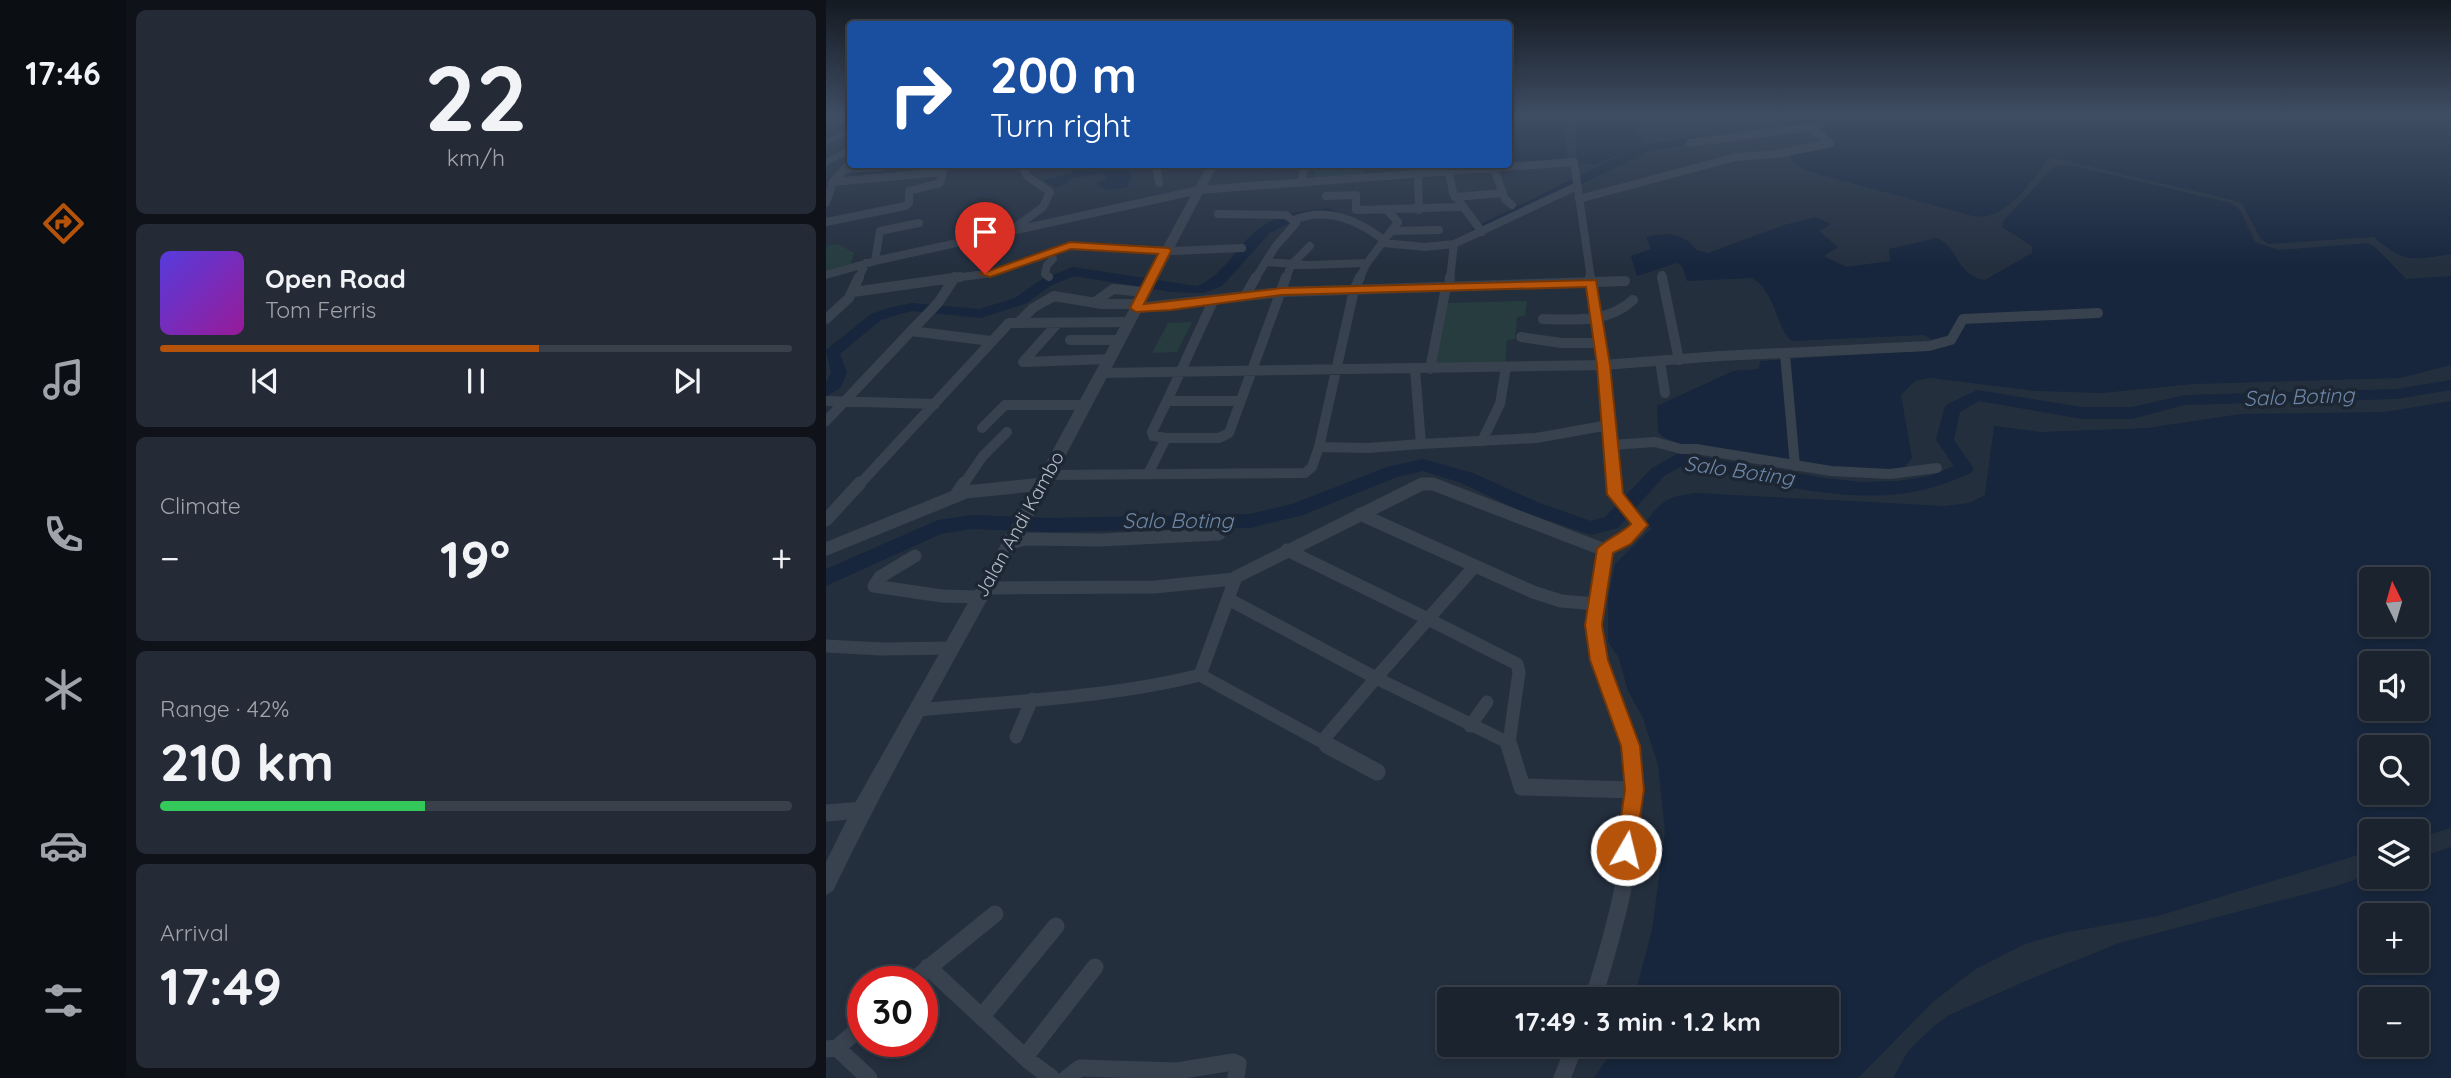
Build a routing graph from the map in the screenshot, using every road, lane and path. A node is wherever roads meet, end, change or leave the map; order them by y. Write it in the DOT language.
graph roads {
  1 [pos="847,166"];
  2 [pos="1574,166"];
  3 [pos="1701,166"];
  4 [pos="1024,168"];
  5 [pos="1157,168"];
  6 [pos="1211,168"];
  7 [pos="1304,168"];
  8 [pos="1467,168"];
  9 [pos="1495,168"];
  10 [pos="1447,169"];
  11 [pos="1418,175"];
  12 [pos="1359,179"];
  13 [pos="1325,181"];
  14 [pos="833,182"];
  15 [pos="1576,182"];
  16 [pos="1159,183"];
  17 [pos="1301,183"];
  18 [pos="1199,190"];
  19 [pos="1502,193"];
  20 [pos="1356,195"];
  21 [pos="1455,197"];
  22 [pos="1580,199"];
  23 [pos="826,203"];
  24 [pos="1512,205"];
  25 [pos="1459,207"];
  26 [pos="1443,208"];
  27 [pos="1419,210"];
  28 [pos="1388,211"];
  29 [pos="1218,214"];
  30 [pos="1291,218"];
  31 [pos="826,222"];
  32 [pos="919,223"];
  33 [pos="1480,230"];
  34 [pos="1010,231"];
  35 [pos="1387,238"];
  36 [pos="1454,244"];
  37 [pos="1310,246"];
  38 [pos="1242,247"];
  39 [pos="1165,251"];
  40 [pos="1051,252"];
  41 [pos="871,262"];
  42 [pos="1268,262"];
  43 [pos="1367,263"];
  44 [pos="1291,265"];
  45 [pos="826,275"];
  46 [pos="1662,275"];
  47 [pos="956,277"];
  48 [pos="1049,277"];
  49 [pos="1625,281"];
  50 [pos="1591,283"];
  51 [pos="1448,287"];
  52 [pos="1354,290"];
  53 [pos="853,292"];
  54 [pos="1282,292"];
  55 [pos="1143,293"];
  56 [pos="1245,296"];
  57 [pos="1633,300"];
  58 [pos="1213,301"];
  59 [pos="1095,302"];
  60 [pos="2098,313"];
  61 [pos="1595,317"];
  62 [pos="826,319"];
  63 [pos="1543,319"];
  64 [pos="1020,321"];
  65 [pos="1129,322"];
  66 [pos="1057,324"];
  67 [pos="911,331"];
  68 [pos="1521,337"];
  69 [pos="1070,340"];
  70 [pos="1120,340"];
  71 [pos="991,341"];
  72 [pos="1600,343"];
  73 [pos="1785,354"];
  74 [pos="1110,359"];
  75 [pos="1679,360"];
  76 [pos="1660,361"];
  77 [pos="1603,365"];
  78 [pos="1506,367"];
  79 [pos="1415,369"];
  80 [pos="1430,369"];
  81 [pos="1337,370"];
  82 [pos="1250,372"];
  83 [pos="1102,373"];
  84 [pos="1180,373"];
  85 [pos="1665,393"];
  86 [pos="826,401"];
  87 [pos="847,401"];
  88 [pos="1167,401"];
  89 [pos="1239,401"];
  90 [pos="935,404"];
  91 [pos="1084,405"];
  92 [pos="826,421"];
  93 [pos="1609,425"];
  94 [pos="982,428"];
  95 [pos="1007,432"];
  96 [pos="1166,438"];
  97 [pos="1482,441"];
  98 [pos="1420,444"];
  99 [pos="1611,444"];
  100 [pos="1319,447"];
  101 [pos="1795,466"];
  102 [pos="1937,468"];
  103 [pos="1148,474"];
  104 [pos="1045,480"];
  105 [pos="956,495"];
  106 [pos="1360,514"];
  107 [pos="826,520"];
  108 [pos="1219,534"];
  109 [pos="1012,540"];
  110 [pos="826,548"];
  111 [pos="1605,549"];
  112 [pos="1287,550"];
  113 [pos="915,556"];
  114 [pos="1474,567"];
  115 [pos="1234,579"];
  116 [pos="980,593"];
  117 [pos="1227,599"];
  118 [pos="1596,604"];
  119 [pos="1428,619"];
  120 [pos="826,646"];
  121 [pos="952,648"];
  122 [pos="1200,675"];
  123 [pos="1376,678"];
  124 [pos="1032,699"];
  125 [pos="1487,702"];
  126 [pos="918,710"];
  127 [pos="1470,726"];
  128 [pos="1016,737"];
  129 [pos="1323,740"];
  130 [pos="1509,743"];
  131 [pos="1377,772"];
  132 [pos="1634,790"];
  133 [pos="862,810"];
  134 [pos="826,813"];
  135 [pos="826,884"];
  136 [pos="995,914"];
  137 [pos="1056,926"];
  138 [pos="929,966"];
  139 [pos="1095,967"];
  140 [pos="938,976"];
  141 [pos="1596,987"];
  142 [pos="983,1016"];
  143 [pos="847,1036"];
  144 [pos="831,1048"];
  145 [pos="1025,1057"];
  146 [pos="1570,1057"];
  147 [pos="869,1078"];
  148 [pos="1052,1078"];
  149 [pos="1068,1078"];
  150 [pos="1237,1078"];
  151 [pos="1562,1078"];
  1 -- 14 [label="street"];
  2 -- 15 [label="street"];
  3 -- 22 [label="street"];
  4 -- 34 [label="street"];
  5 -- 16 [label="street"];
  6 -- 18 [label="street, Jalan Andi Kambo"];
  7 -- 17 [label="street"];
  8 -- 10 [label="street"];
  9 -- 19 [label="street"];
  10 -- 11 [label="street"];
  10 -- 21 [label="street"];
  11 -- 12 [label="street"];
  11 -- 27 [label="street"];
  12 -- 13 [label="street"];
  12 -- 20 [label="street"];
  13 -- 17 [label="street"];
  13 -- 20 [label="street"];
  14 -- 23 [label="street"];
  14 -- 31 [label="street"];
  15 -- 22 [label="street"];
  15 -- 33 [label="street"];
  17 -- 18 [label="street"];
  18 -- 34 [label="street"];
  18 -- 39 [label="street, Jalan Andi Kambo"];
  19 -- 21 [label="street"];
  19 -- 24 [label="street"];
  20 -- 28 [label="street"];
  21 -- 25 [label="street"];
  22 -- 50 [label="street"];
  25 -- 26 [label="street"];
  25 -- 33 [label="street"];
  26 -- 27 [label="street"];
  26 -- 35 [label="street"];
  27 -- 28 [label="street"];
  28 -- 35 [label="street"];
  29 -- 30 [label="street"];
  30 -- 35 [label="street"];
  30 -- 42 [label="street"];
  32 -- 41 [label="street"];
  33 -- 36 [label="street"];
  34 -- 41 [label="street"];
  35 -- 36 [label="street"];
  35 -- 43 [label="street"];
  36 -- 51 [label="street"];
  37 -- 44 [label="street"];
  38 -- 39 [label="street"];
  39 -- 40 [label="street"];
  39 -- 55 [label="street, Jalan Andi Kambo"];
  40 -- 47 [label="street"];
  40 -- 48 [label="street"];
  41 -- 45 [label="street"];
  41 -- 53 [label="street"];
  42 -- 44 [label="street"];
  42 -- 56 [label="street"];
  43 -- 44 [label="street"];
  43 -- 52 [label="street"];
  44 -- 54 [label="street"];
  46 -- 75 [label="street"];
  47 -- 53 [label="street"];
  47 -- 67 [label="street"];
  49 -- 50 [label="street"];
  50 -- 51 [label="street"];
  50 -- 61 [label="street"];
  51 -- 52 [label="street"];
  51 -- 80 [label="street"];
  52 -- 54 [label="street"];
  52 -- 81 [label="street"];
  53 -- 62 [label="street"];
  54 -- 56 [label="street"];
  54 -- 82 [label="street"];
  55 -- 58 [label="street"];
  55 -- 59 [label="street"];
  55 -- 59 [label="street"];
  55 -- 65 [label="street, Jalan Andi Kambo"];
  56 -- 58 [label="street"];
  57 -- 61 [label="street"];
  58 -- 84 [label="street"];
  59 -- 64 [label="street"];
  60 -- 73 [label="street"];
  61 -- 63 [label="street"];
  61 -- 72 [label="street"];
  64 -- 66 [label="street"];
  64 -- 71 [label="street"];
  65 -- 66 [label="street"];
  65 -- 70 [label="street, Jalan Andi Kambo"];
  66 -- 74 [label="street"];
  67 -- 71 [label="street"];
  67 -- 87 [label="street"];
  68 -- 72 [label="street"];
  69 -- 70 [label="street"];
  70 -- 74 [label="street, Jalan Andi Kambo"];
  71 -- 90 [label="street"];
  72 -- 77 [label="street"];
  73 -- 75 [label="street"];
  73 -- 101 [label="street"];
  74 -- 83 [label="street, Jalan Andi Kambo"];
  75 -- 76 [label="street"];
  76 -- 77 [label="street"];
  76 -- 85 [label="street"];
  77 -- 78 [label="street"];
  77 -- 93 [label="street"];
  78 -- 80 [label="street"];
  78 -- 97 [label="street"];
  79 -- 80 [label="street"];
  79 -- 81 [label="street"];
  79 -- 98 [label="street"];
  81 -- 82 [label="street"];
  81 -- 100 [label="street"];
  82 -- 84 [label="street"];
  82 -- 89 [label="street"];
  83 -- 84 [label="street"];
  83 -- 91 [label="street, Jalan Andi Kambo"];
  84 -- 88 [label="street"];
  86 -- 87 [label="street"];
  87 -- 90 [label="street"];
  87 -- 92 [label="street"];
  88 -- 89 [label="street"];
  88 -- 96 [label="street"];
  89 -- 96 [label="street"];
  90 -- 107 [label="street"];
  91 -- 94 [label="street"];
  91 -- 104 [label="street, Jalan Andi Kambo"];
  93 -- 97 [label="street"];
  93 -- 99 [label="street"];
  95 -- 105 [label="street"];
  96 -- 103 [label="street"];
  97 -- 98 [label="street"];
  98 -- 100 [label="street"];
  99 -- 101 [label="street"];
  99 -- 111 [label="street"];
  100 -- 103 [label="street"];
  101 -- 102 [label="street"];
  103 -- 104 [label="street"];
  104 -- 105 [label="street"];
  104 -- 109 [label="street, Jalan Andi Kambo"];
  105 -- 110 [label="street"];
  106 -- 111 [label="street"];
  106 -- 112 [label="street"];
  106 -- 114 [label="street"];
  108 -- 109 [label="street"];
  109 -- 116 [label="street, Jalan Andi Kambo"];
  111 -- 118 [label="street"];
  112 -- 115 [label="street"];
  112 -- 119 [label="street"];
  113 -- 116 [label="street"];
  114 -- 118 [label="street"];
  114 -- 119 [label="street"];
  115 -- 116 [label="street"];
  115 -- 117 [label="street"];
  116 -- 121 [label="street, Jalan Andi Kambo"];
  117 -- 122 [label="street"];
  117 -- 123 [label="street"];
  118 -- 132 [label="street"];
  119 -- 123 [label="street"];
  119 -- 130 [label="street"];
  120 -- 121 [label="street"];
  121 -- 126 [label="street, Jalan Andi Kambo"];
  122 -- 124 [label="street"];
  122 -- 129 [label="street"];
  123 -- 127 [label="street"];
  123 -- 129 [label="street"];
  124 -- 126 [label="street"];
  124 -- 128 [label="street"];
  125 -- 127 [label="street"];
  126 -- 133 [label="street, Jalan Andi Kambo"];
  127 -- 130 [label="street"];
  129 -- 131 [label="street"];
  130 -- 132 [label="street"];
  132 -- 141 [label="street"];
  133 -- 134 [label="street"];
  133 -- 135 [label="street, Jalan Andi Kambo"];
  136 -- 138 [label="street"];
  137 -- 142 [label="street"];
  139 -- 145 [label="street"];
  140 -- 142 [label="street"];
  142 -- 145 [label="street"];
  143 -- 144 [label="street"];
  144 -- 147 [label="street"];
  145 -- 148 [label="street"];
  146 -- 151 [label="street"];
  149 -- 150 [label="street"];
}
